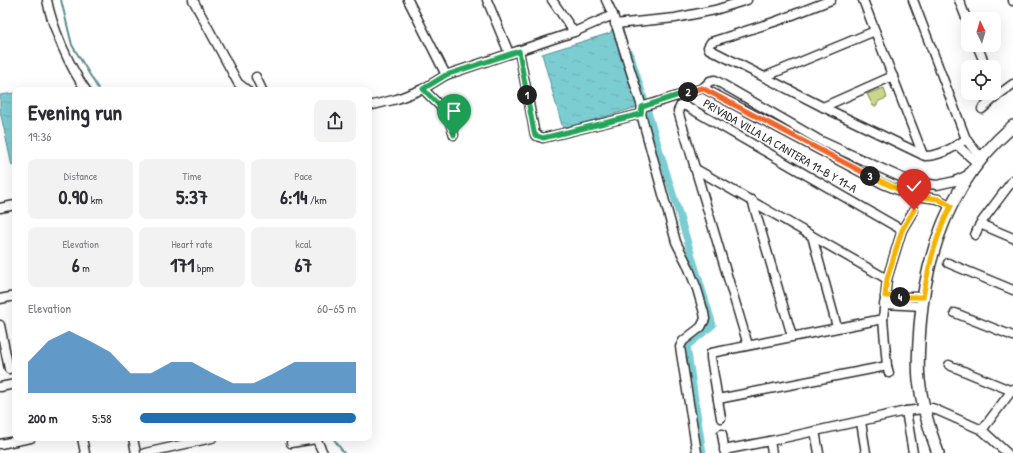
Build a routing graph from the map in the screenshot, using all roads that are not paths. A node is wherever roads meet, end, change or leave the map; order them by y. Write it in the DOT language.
graph roads {
  1 [pos="47,0"];
  2 [pos="193,0"];
  3 [pos="408,0"];
  4 [pos="488,0"];
  5 [pos="552,0"];
  6 [pos="606,0"];
  7 [pos="747,0"];
  8 [pos="831,0"];
  9 [pos="863,0"];
  10 [pos="913,0"];
  11 [pos="959,0"];
  12 [pos="964,12"];
  13 [pos="613,15"];
  14 [pos="615,24"];
  15 [pos="875,31"];
  16 [pos="574,32"];
  17 [pos="519,51"];
  18 [pos="509,53"];
  19 [pos="446,75"];
  20 [pos="892,76"];
  21 [pos="256,77"];
  22 [pos="764,77"];
  23 [pos="1013,84"];
  24 [pos="84,87"];
  25 [pos="242,87"];
  26 [pos="261,87"];
  27 [pos="702,88"];
  28 [pos="423,89"];
  29 [pos="1001,93"];
  30 [pos="992,100"];
  31 [pos="372,105"];
  32 [pos="823,107"];
  33 [pos="982,109"];
  34 [pos="642,111"];
  35 [pos="1013,126"];
  36 [pos="799,129"];
  37 [pos="454,135"];
  38 [pos="794,137"];
  39 [pos="966,139"];
  40 [pos="957,146"];
  41 [pos="923,154"];
  42 [pos="977,157"];
  43 [pos="694,168"];
  44 [pos="968,175"];
  45 [pos="1013,180"];
  46 [pos="752,200"];
  47 [pos="12,206"];
  48 [pos="951,206"];
  49 [pos="0,208"];
  50 [pos="914,210"];
  51 [pos="980,224"];
  52 [pos="902,230"];
  53 [pos="975,235"];
  54 [pos="812,236"];
  55 [pos="1013,238"];
  56 [pos="948,263"];
  57 [pos="887,279"];
  58 [pos="1013,290"];
  59 [pos="12,297"];
  60 [pos="0,299"];
  61 [pos="885,300"];
  62 [pos="922,301"];
  63 [pos="955,313"];
  64 [pos="883,319"];
  65 [pos="0,325"];
  66 [pos="837,327"];
  67 [pos="792,336"];
  68 [pos="1013,336"];
  69 [pos="748,345"];
  70 [pos="949,365"];
  71 [pos="9,369"];
  72 [pos="12,385"];
  73 [pos="0,388"];
  74 [pos="1012,390"];
  75 [pos="718,399"];
  76 [pos="924,409"];
  77 [pos="906,411"];
  78 [pos="721,418"];
  79 [pos="861,422"];
  80 [pos="982,430"];
  81 [pos="815,431"];
  82 [pos="722,434"];
  83 [pos="16,441"];
  84 [pos="83,441"];
  85 [pos="134,441"];
  86 [pos="184,441"];
  87 [pos="304,441"];
  88 [pos="317,441"];
  89 [pos="770,442"];
  90 [pos="291,443"];
  91 [pos="0,444"];
  92 [pos="724,451"];
  93 [pos="85,453"];
  94 [pos="136,453"];
  95 [pos="145,453"];
  96 [pos="323,453"];
  97 [pos="697,453"];
  98 [pos="772,453"];
  99 [pos="818,453"];
  100 [pos="866,453"];
  101 [pos="913,453"];
  102 [pos="938,453"];
  103 [pos="1008,453"];
  1 -- 24 [label="street"];
  2 -- 25 [label="street"];
  3 -- 19 [label="street"];
  4 -- 18 [label="street"];
  5 -- 16 [label="street"];
  6 -- 13 [label="street"];
  7 -- 14 [label="street"];
  8 -- 22 [label="street"];
  9 -- 15 [label="street"];
  10 -- 39 [label="street"];
  11 -- 12 [label="street"];
  13 -- 14 [label="street"];
  13 -- 16 [label="street"];
  14 -- 34 [label="street"];
  15 -- 20 [label="street"];
  15 -- 22 [label="street"];
  16 -- 17 [label="street"];
  17 -- 18 [label="street"];
  17 -- 34 [label="street"];
  18 -- 19 [label="street"];
  19 -- 28 [label="street"];
  20 -- 32 [label="street"];
  20 -- 41 [label="street"];
  21 -- 26 [label="street"];
  22 -- 32 [label="street"];
  23 -- 29 [label="street"];
  27 -- 34 [label="street"];
  27 -- 36 [label="street"];
  27 -- 38 [label="street"];
  28 -- 31 [label="street"];
  28 -- 37 [label="street"];
  30 -- 33 [label="street"];
  32 -- 41 [label="street"];
  34 -- 97 [label="street"];
  35 -- 42 [label="street"];
  36 -- 38 [label="street"];
  36 -- 44 [label="street"];
  38 -- 48 [label="street"];
  39 -- 40 [label="street"];
  39 -- 42 [label="street"];
  40 -- 41 [label="street"];
  40 -- 42 [label="street"];
  42 -- 44 [label="street"];
  43 -- 46 [label="street"];
  43 -- 52 [label="street, PRIVADA VILLA LA CANTERA 11-B Y 11-A"];
  43 -- 69 [label="street, PRIVADA VILLA LA CANTERA 11-B Y 11-A"];
  44 -- 48 [label="street"];
  45 -- 51 [label="street"];
  46 -- 54 [label="street"];
  46 -- 67 [label="street"];
  47 -- 49 [label="street"];
  48 -- 62 [label="street"];
  50 -- 52 [label="street"];
  51 -- 53 [label="street"];
  51 -- 55 [label="street"];
  52 -- 57 [label="street"];
  54 -- 57 [label="street"];
  54 -- 66 [label="street"];
  56 -- 58 [label="street"];
  57 -- 61 [label="street"];
  59 -- 60 [label="street"];
  61 -- 62 [label="street"];
  61 -- 64 [label="street"];
  62 -- 76 [label="street"];
  63 -- 68 [label="street"];
  64 -- 66 [label="street"];
  64 -- 75 [label="street"];
  65 -- 71 [label="street"];
  66 -- 67 [label="street"];
  67 -- 69 [label="street"];
  69 -- 75 [label="street"];
  70 -- 74 [label="street"];
  72 -- 73 [label="street"];
  74 -- 80 [label="street"];
  75 -- 78 [label="street"];
  76 -- 77 [label="street"];
  76 -- 80 [label="street"];
  76 -- 102 [label="street"];
  77 -- 79 [label="street"];
  77 -- 101 [label="street"];
  79 -- 81 [label="street"];
  79 -- 100 [label="street"];
  80 -- 103 [label="street"];
  81 -- 89 [label="street"];
  81 -- 99 [label="street"];
  82 -- 92 [label="street"];
  83 -- 91 [label="street"];
  84 -- 93 [label="street"];
  85 -- 94 [label="street"];
  86 -- 95 [label="street"];
  87 -- 90 [label="street"];
  88 -- 96 [label="street"];
  89 -- 92 [label="street"];
  89 -- 98 [label="street"];
}
